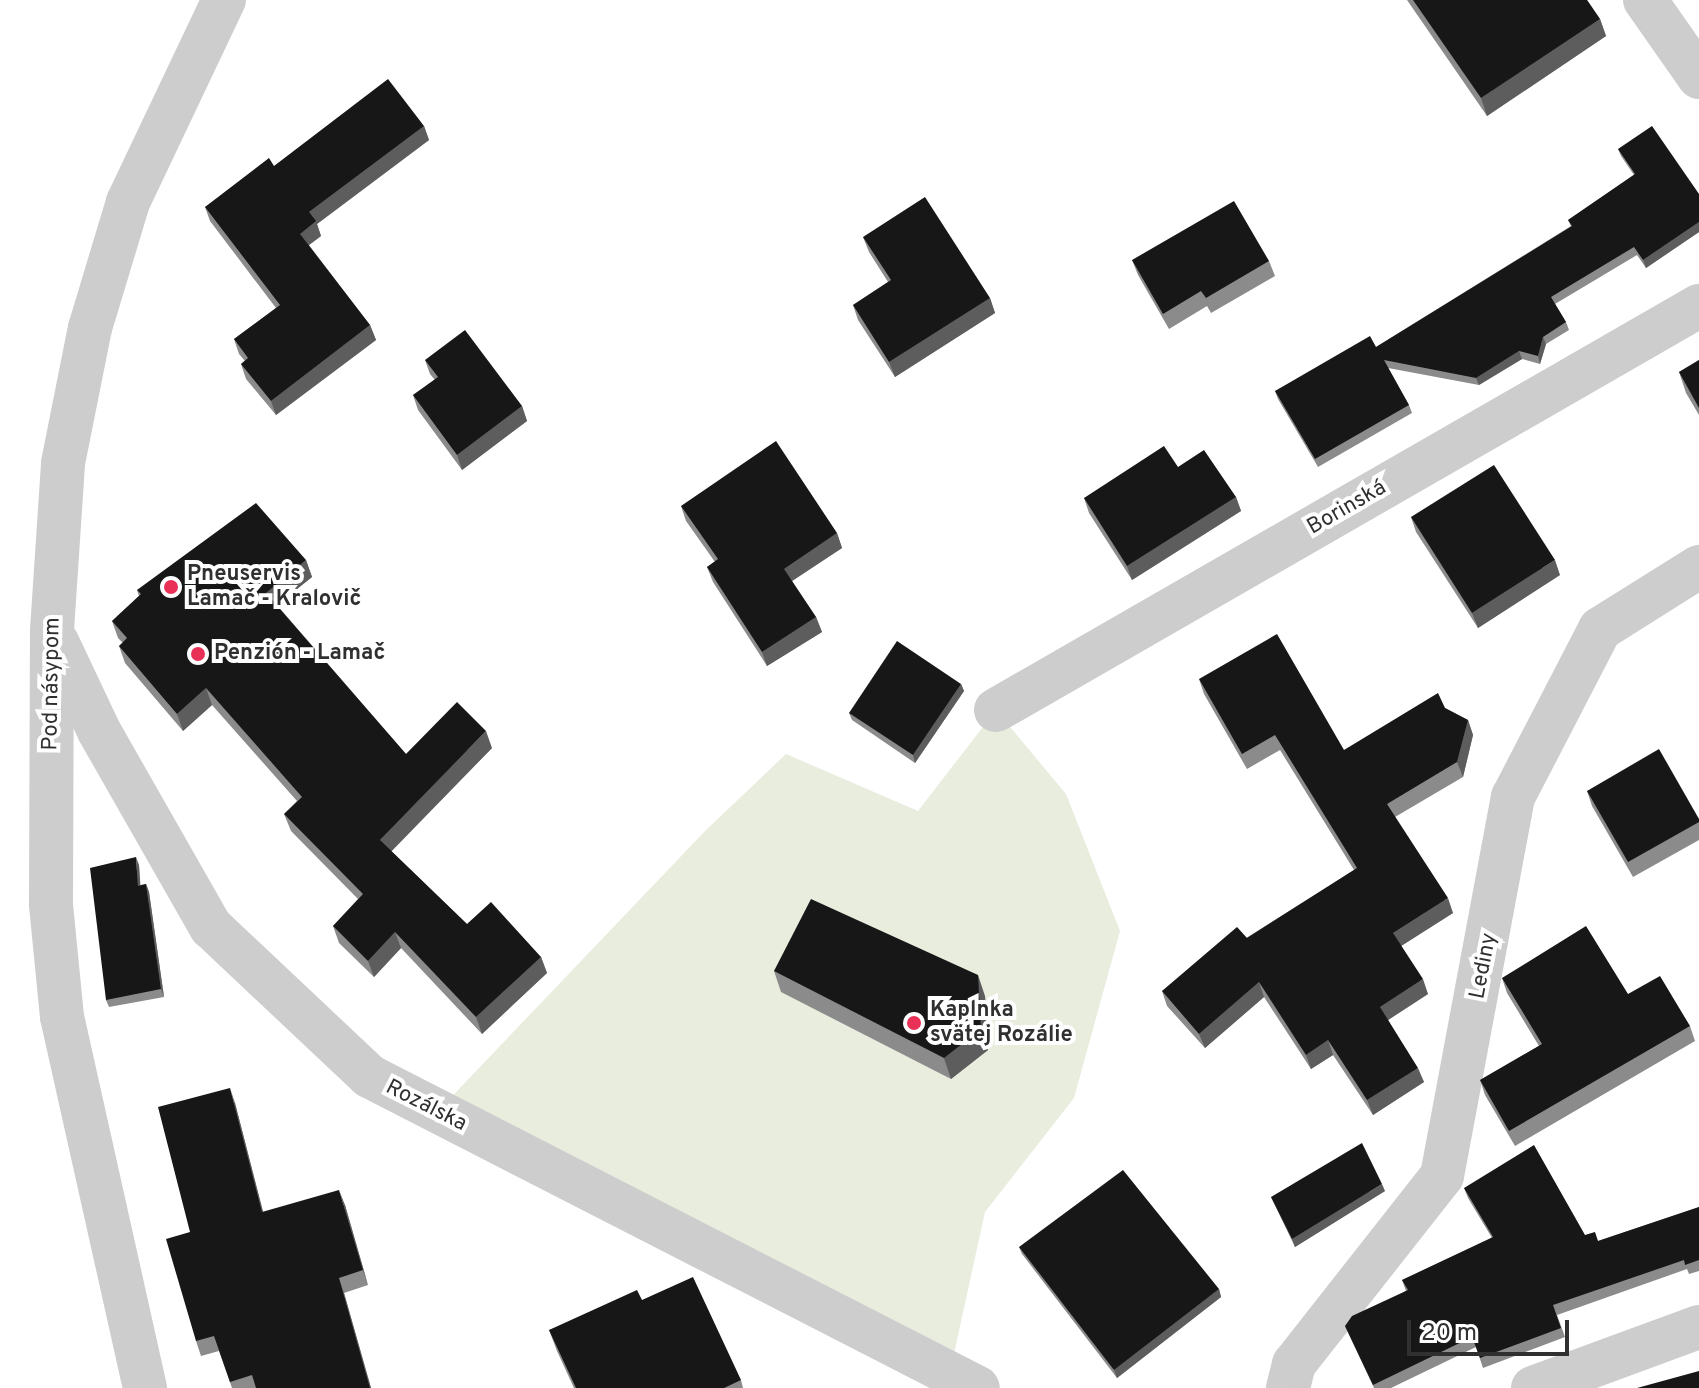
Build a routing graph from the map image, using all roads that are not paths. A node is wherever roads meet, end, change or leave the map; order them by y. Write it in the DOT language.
graph roads {
  1 [pos="224,0"];
  2 [pos="1645,0"];
  3 [pos="1699,77"];
  4 [pos="1699,306"];
  5 [pos="1699,567"];
  6 [pos="52,630"];
  7 [pos="996,710"];
  8 [pos="1699,1327"];
  9 [pos="1537,1386"];
  10 [pos="145,1388"];
  11 [pos="978,1388"];
  12 [pos="1288,1388"];
  1 -- 6 [label="street, Pod násypom"];
  2 -- 3 [label="street"];
  4 -- 7 [label="street, Borinská"];
  5 -- 12 [label="street, Lediny"];
  6 -- 10 [label="street, Pod násypom"];
  6 -- 11 [label="street, Rozálska"];
  8 -- 9 [label="street"];
}
